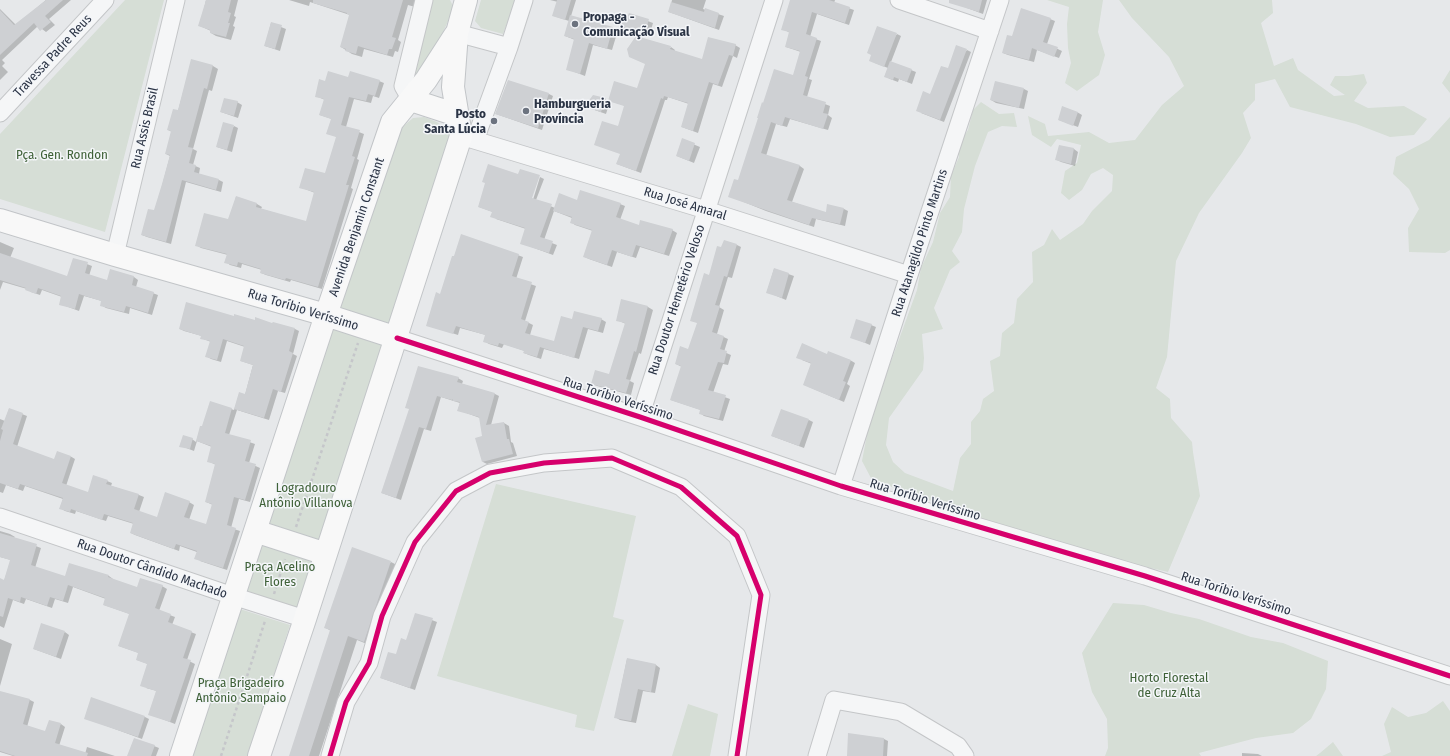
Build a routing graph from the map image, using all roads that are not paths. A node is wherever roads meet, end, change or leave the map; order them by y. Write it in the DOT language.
graph roads {
  1 [pos="105,0"];
  2 [pos="176,0"];
  3 [pos="424,0"];
  4 [pos="466,0"];
  5 [pos="524,0"];
  6 [pos="774,0"];
  7 [pos="899,0"];
  8 [pos="1000,0"];
  9 [pos="990,31"];
  10 [pos="457,33"];
  11 [pos="509,47"];
  12 [pos="411,100"];
  13 [pos="0,113"];
  14 [pos="457,115"];
  15 [pos="468,138"];
  16 [pos="706,210"];
  17 [pos="0,220"];
  18 [pos="115,255"];
  19 [pos="908,275"];
  20 [pos="326,315"];
  21 [pos="397,338"];
  22 [pos="640,417"];
  23 [pos="841,486"];
  24 [pos="0,517"];
  25 [pos="255,531"];
  26 [pos="326,554"];
  27 [pos="233,596"];
  28 [pos="305,619"];
  29 [pos="1450,676"];
  30 [pos="181,756"];
  31 [pos="259,756"];
  32 [pos="330,756"];
  33 [pos="737,756"];
  34 [pos="817,756"];
  35 [pos="964,756"];
  1 -- 13 [label="street, Travessa Padre Reus"];
  2 -- 18 [label="street, Rua Assis Brasil"];
  3 -- 12 [label="street"];
  4 -- 10 [label="main road, Avenida Benjamin Constant"];
  5 -- 11 [label="street"];
  6 -- 16 [label="street, Rua Doutor Hemetério Veloso"];
  7 -- 9 [label="street"];
  8 -- 9 [label="street, Rua Atanagildo Pinto Martins"];
  9 -- 19 [label="street, Rua Atanagildo Pinto Martins"];
  10 -- 11 [label="street"];
  10 -- 12 [label="main road, Avenida Benjamin Constant"];
  10 -- 14 [label="main road, Avenida Benjamin Constant"];
  11 -- 15 [label="street"];
  12 -- 14 [label="main road"];
  12 -- 20 [label="main road, Avenida Benjamin Constant"];
  14 -- 15 [label="main road, Avenida Benjamin Constant"];
  15 -- 16 [label="street, Rua José Amaral"];
  15 -- 21 [label="main road, Avenida Benjamin Constant"];
  16 -- 19 [label="street, Rua José Amaral"];
  16 -- 22 [label="street, Rua Doutor Hemetério Veloso"];
  17 -- 18 [label="main road, Rua Toríbio Veríssimo"];
  18 -- 20 [label="main road, Rua Toríbio Veríssimo"];
  19 -- 23 [label="street, Rua Atanagildo Pinto Martins"];
  20 -- 21 [label="main road, Rua Toríbio Veríssimo"];
  20 -- 25 [label="main road, Avenida Benjamin Constant"];
  21 -- 22 [label="street, Rua Toríbio Veríssimo"];
  21 -- 26 [label="main road, Avenida Benjamin Constant"];
  22 -- 23 [label="street, Rua Toríbio Veríssimo"];
  23 -- 29 [label="street, Rua Toríbio Veríssimo"];
  24 -- 27 [label="street, Rua Doutor Cândido Machado"];
  25 -- 26 [label="main road"];
  25 -- 27 [label="main road, Avenida Benjamin Constant"];
  26 -- 28 [label="main road, Avenida Benjamin Constant"];
  27 -- 28 [label="street, Rua Doutor Cândido Machado"];
  27 -- 30 [label="main road, Avenida Benjamin Constant"];
  28 -- 31 [label="main road, Avenida Benjamin Constant"];
  32 -- 33 [label="street"];
  34 -- 35 [label="street"];
}
